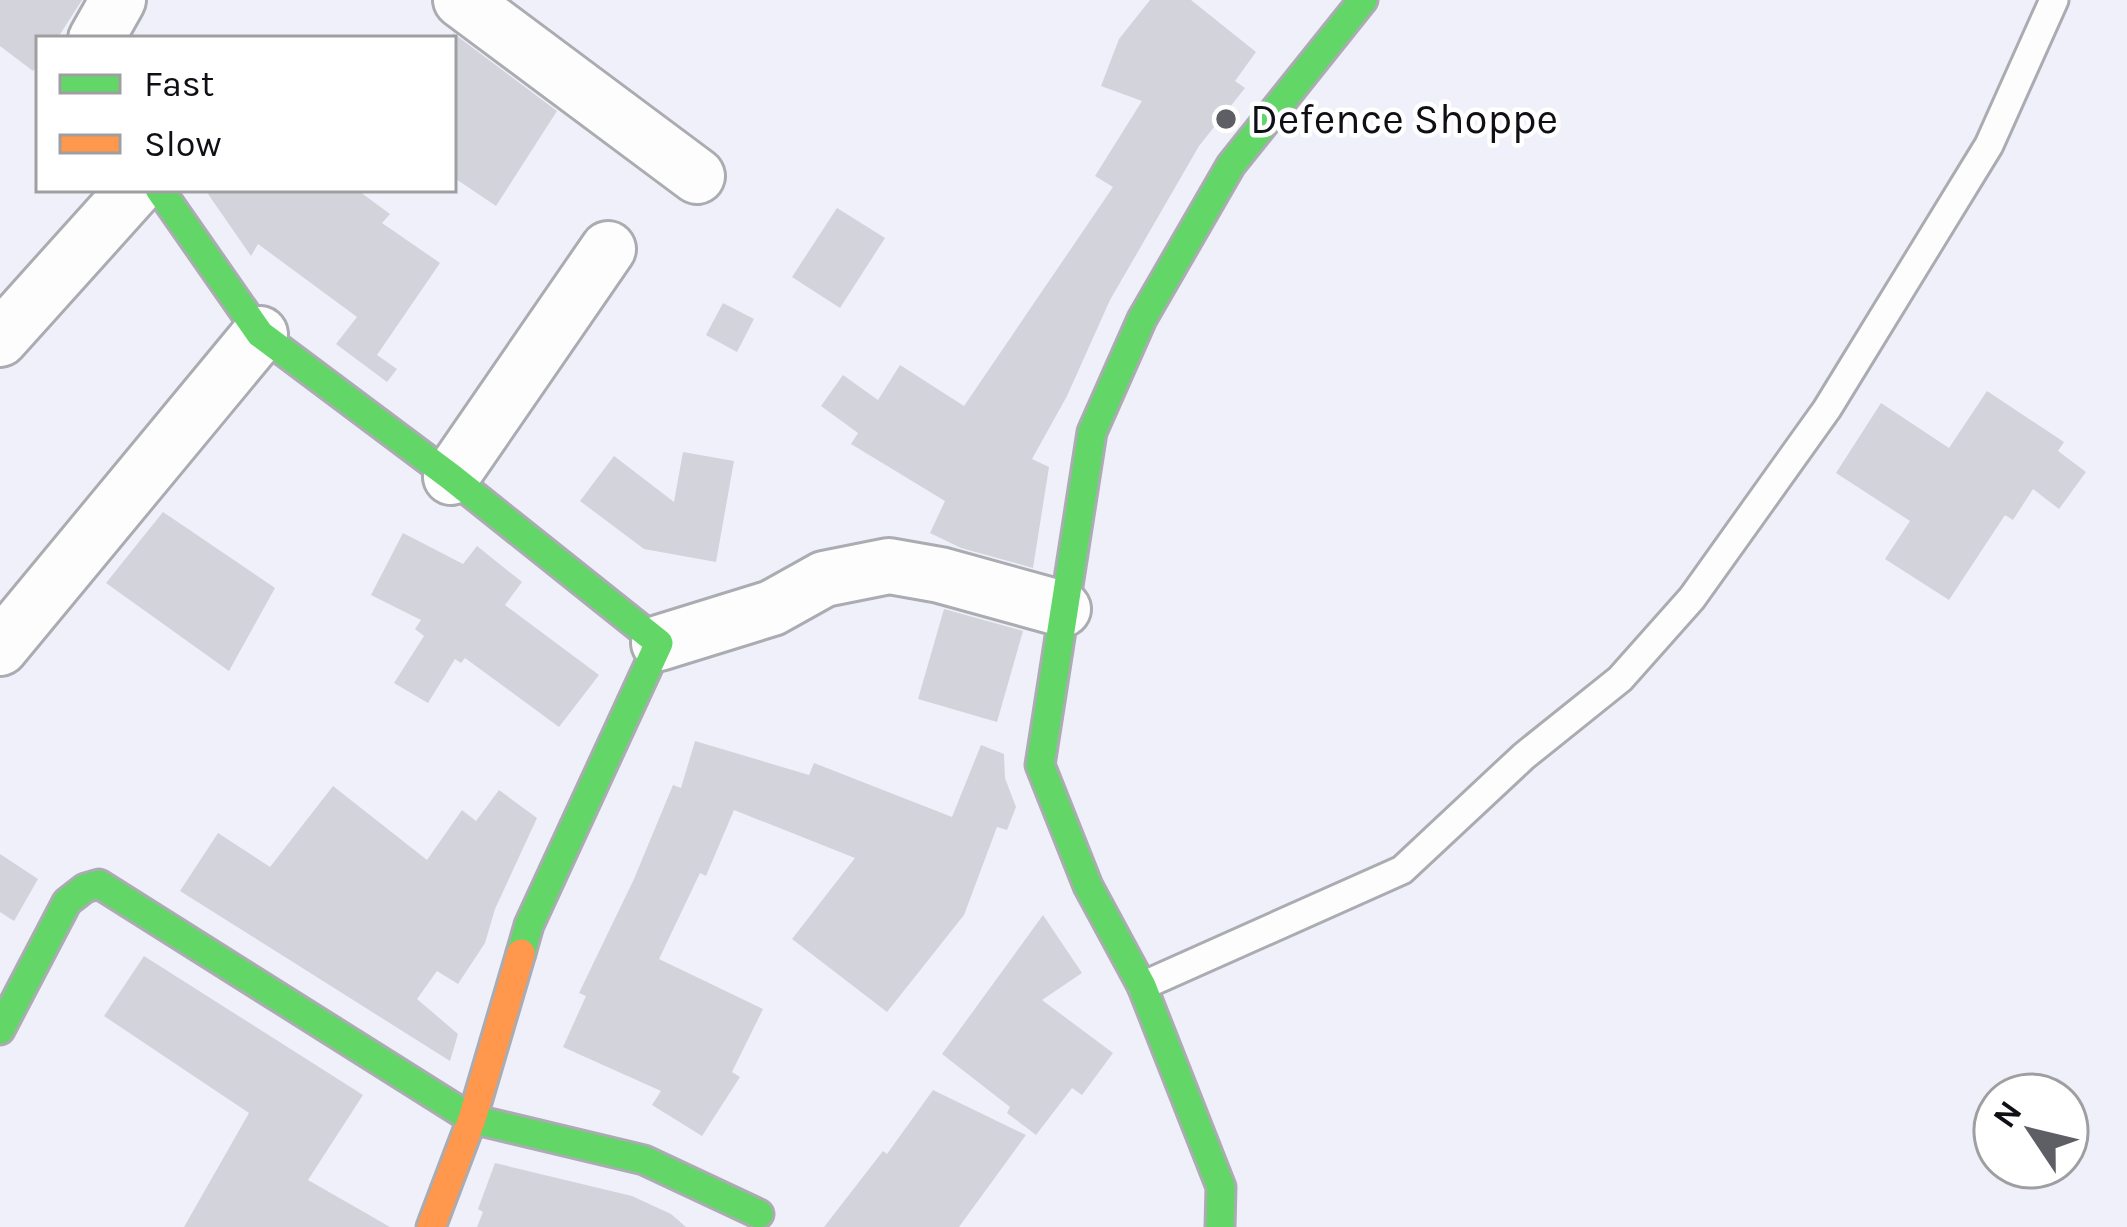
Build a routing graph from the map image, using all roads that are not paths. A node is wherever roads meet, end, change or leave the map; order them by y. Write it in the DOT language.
graph roads {
  1 [pos="118,0"];
  2 [pos="461,0"];
  3 [pos="1363,0"];
  4 [pos="2054,0"];
  5 [pos="98,36"];
  6 [pos="697,176"];
  7 [pos="132,192"];
  8 [pos="161,192"];
  9 [pos="608,250"];
  10 [pos="260,334"];
  11 [pos="0,339"];
  12 [pos="451,477"];
  13 [pos="1063,609"];
  14 [pos="659,643"];
  15 [pos="0,649"];
  16 [pos="1142,986"];
  17 [pos="0,1030"];
  18 [pos="472,1119"];
  19 [pos="759,1214"];
  20 [pos="430,1227"];
  21 [pos="1220,1227"];
  1 -- 5 [label="street"];
  2 -- 6 [label="street"];
  3 -- 13 [label="street"];
  4 -- 16 [label="lane"];
  7 -- 11 [label="street"];
  8 -- 10 [label="street"];
  9 -- 12 [label="street"];
  10 -- 12 [label="street"];
  10 -- 15 [label="street"];
  12 -- 14 [label="street"];
  13 -- 14 [label="street"];
  13 -- 16 [label="street"];
  14 -- 18 [label="street"];
  16 -- 21 [label="street"];
  17 -- 18 [label="street"];
  18 -- 19 [label="street"];
  18 -- 20 [label="street"];
}
